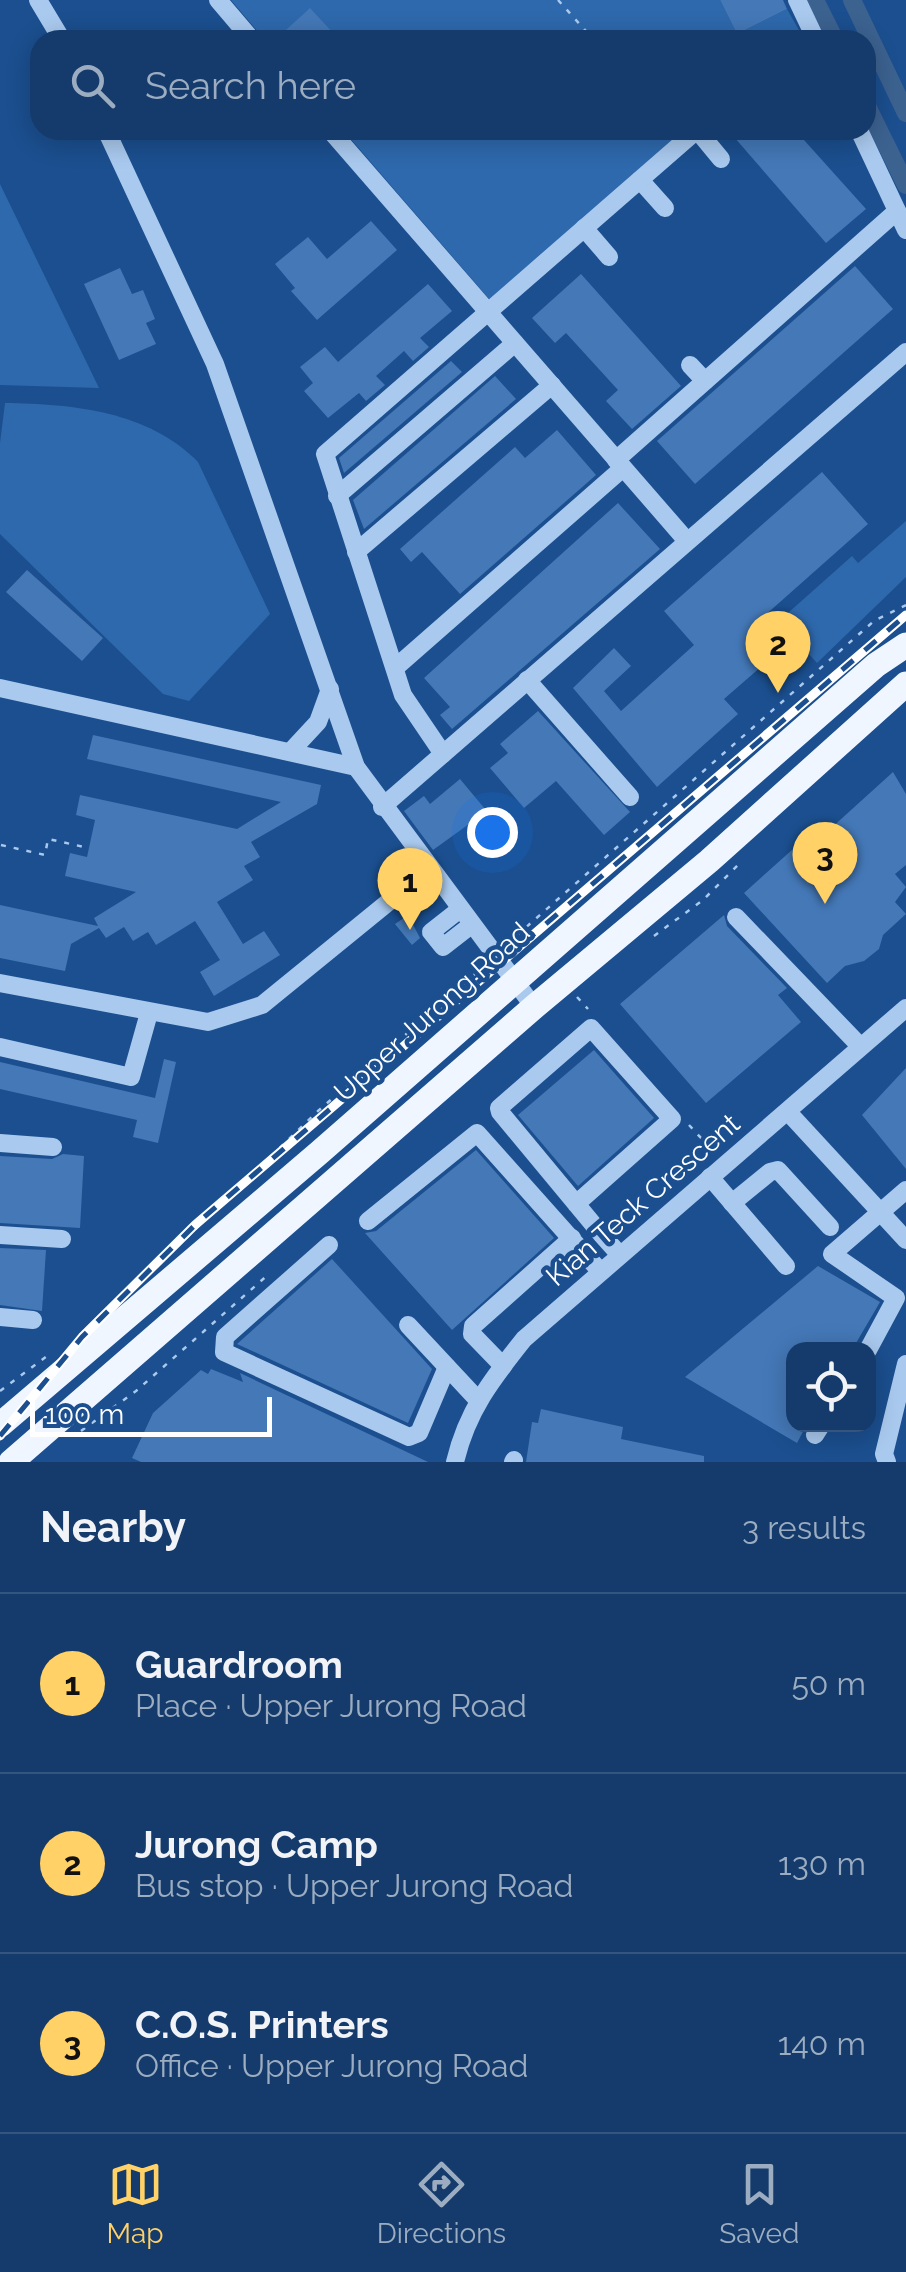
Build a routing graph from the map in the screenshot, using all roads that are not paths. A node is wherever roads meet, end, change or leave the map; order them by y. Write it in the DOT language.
graph roads {
  1 [pos="38,0"];
  2 [pos="218,0"];
  3 [pos="797,0"];
  4 [pos="56,30"];
  5 [pos="244,30"];
  6 [pos="808,30"];
  7 [pos="111,140"];
  8 [pos="339,140"];
  9 [pos="686,140"];
  10 [pos="705,140"];
  11 [pos="864,140"];
  12 [pos="721,159"];
  13 [pos="640,180"];
  14 [pos="665,208"];
  15 [pos="897,210"];
  16 [pos="584,228"];
  17 [pos="906,230"];
  18 [pos="609,256"];
  19 [pos="812,259"];
  20 [pos="825,274"];
  21 [pos="488,311"];
  22 [pos="515,343"];
  23 [pos="906,352"];
  24 [pos="690,364"];
  25 [pos="705,380"];
  26 [pos="552,386"];
  27 [pos="620,464"];
  28 [pos="337,496"];
  29 [pos="687,541"];
  30 [pos="356,552"];
  31 [pos="906,646"];
  32 [pos="394,668"];
  33 [pos="527,680"];
  34 [pos="906,684"];
  35 [pos="0,688"];
  36 [pos="330,688"];
  37 [pos="292,750"];
  38 [pos="443,754"];
  39 [pos="356,767"];
  40 [pos="630,797"];
  41 [pos="382,807"];
  42 [pos="429,869"];
  43 [pos="736,917"];
  44 [pos="512,979"];
  45 [pos="0,982"];
  46 [pos="534,1007"];
  47 [pos="906,1008"];
  48 [pos="149,1012"];
  49 [pos="860,1046"];
  50 [pos="0,1047"];
  51 [pos="788,1112"];
  52 [pos="0,1143"];
  53 [pos="54,1147"];
  54 [pos="710,1178"];
  55 [pos="906,1190"];
  56 [pos="576,1204"];
  57 [pos="732,1204"];
  58 [pos="880,1212"];
  59 [pos="368,1221"];
  60 [pos="830,1226"];
  61 [pos="0,1235"];
  62 [pos="62,1238"];
  63 [pos="572,1238"];
  64 [pos="906,1240"];
  65 [pos="329,1245"];
  66 [pos="618,1254"];
  67 [pos="786,1266"];
  68 [pos="600,1271"];
  69 [pos="900,1288"];
  70 [pos="0,1317"];
  71 [pos="34,1320"];
  72 [pos="408,1325"];
  73 [pos="873,1342"];
  74 [pos="906,1364"];
  75 [pos="502,1366"];
  76 [pos="448,1367"];
  77 [pos="478,1399"];
  78 [pos="0,1424"];
  79 [pos="11,1462"];
  80 [pos="454,1462"];
  81 [pos="887,1462"];
  1 -- 4 [label="street"];
  2 -- 5 [label="street"];
  3 -- 6 [label="street"];
  7 -- 36 [label="street"];
  8 -- 21 [label="street"];
  9 -- 13 [label="street"];
  10 -- 12 [label="street"];
  11 -- 15 [label="street"];
  13 -- 14 [label="street"];
  13 -- 16 [label="street"];
  15 -- 17 [label="street"];
  15 -- 20 [label="street"];
  16 -- 18 [label="street"];
  16 -- 21 [label="street"];
  19 -- 20 [label="street"];
  20 -- 25 [label="street"];
  21 -- 22 [label="street"];
  21 -- 28 [label="street"];
  22 -- 26 [label="street"];
  22 -- 28 [label="street"];
  23 -- 29 [label="street"];
  24 -- 25 [label="street"];
  25 -- 27 [label="street"];
  26 -- 27 [label="street"];
  26 -- 30 [label="street"];
  27 -- 29 [label="street"];
  27 -- 32 [label="street"];
  28 -- 30 [label="street"];
  29 -- 33 [label="street"];
  30 -- 32 [label="street"];
  31 -- 44 [label="main road, Upper Jurong Road"];
  32 -- 38 [label="street"];
  33 -- 38 [label="street"];
  33 -- 40 [label="street"];
  34 -- 46 [label="main road"];
  35 -- 37 [label="street"];
  36 -- 37 [label="street"];
  36 -- 39 [label="street"];
  37 -- 39 [label="street"];
  38 -- 41 [label="street"];
  39 -- 41 [label="street"];
  41 -- 42 [label="street"];
  42 -- 44 [label="street"];
  42 -- 48 [label="street"];
  43 -- 49 [label="street"];
  44 -- 46 [label="street"];
  44 -- 78 [label="main road, Upper Jurong Road"];
  45 -- 48 [label="street"];
  46 -- 79 [label="main road"];
  47 -- 49 [label="street, Kian Teck Crescent"];
  48 -- 50 [label="street"];
  49 -- 51 [label="street, Kian Teck Crescent"];
  51 -- 54 [label="street, Kian Teck Crescent"];
  51 -- 58 [label="street"];
  52 -- 53 [label="street"];
  54 -- 57 [label="street"];
  54 -- 66 [label="street, Kian Teck Crescent"];
  55 -- 58 [label="street"];
  56 -- 56 [label="street"];
  56 -- 66 [label="street"];
  57 -- 60 [label="street"];
  57 -- 67 [label="street"];
  58 -- 64 [label="street"];
  58 -- 69 [label="street"];
  59 -- 63 [label="street"];
  61 -- 62 [label="street"];
  63 -- 68 [label="street"];
  63 -- 75 [label="street"];
  65 -- 76 [label="street"];
  66 -- 68 [label="street, Kian Teck Crescent"];
  68 -- 75 [label="street, Kian Teck Crescent"];
  69 -- 73 [label="street"];
  70 -- 71 [label="street"];
  72 -- 76 [label="street"];
  74 -- 81 [label="street"];
  75 -- 77 [label="street, Kian Teck Crescent"];
  76 -- 77 [label="street"];
  77 -- 80 [label="street, Kian Teck Crescent"];
}
